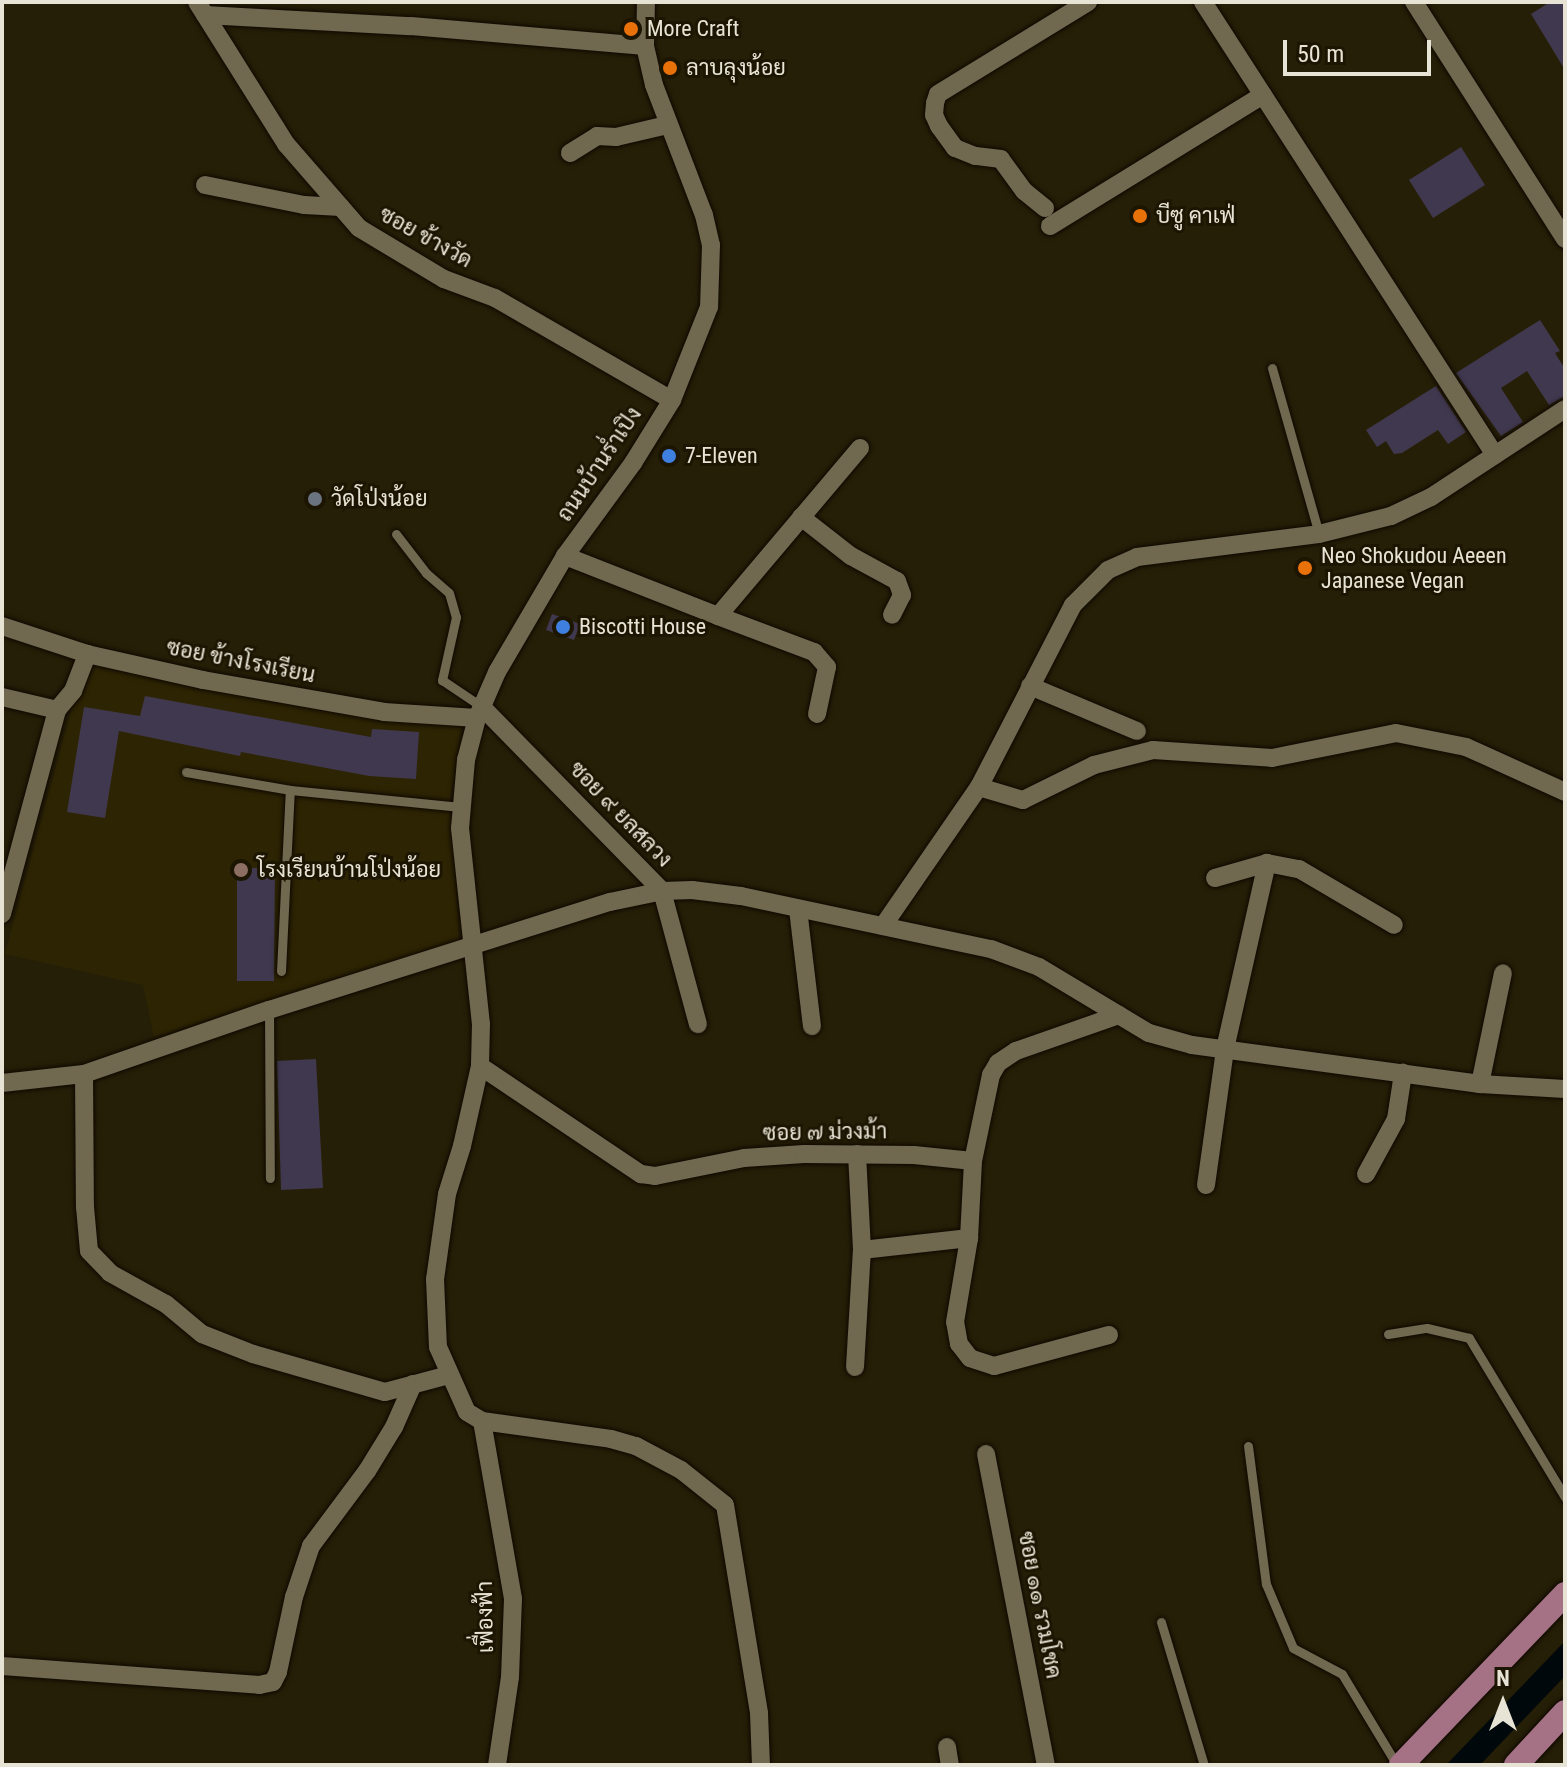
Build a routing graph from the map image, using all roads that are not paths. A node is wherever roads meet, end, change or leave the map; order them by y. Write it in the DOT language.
graph roads {
  1 [pos="646,2"];
  2 [pos="1088,2"];
  3 [pos="1203,2"];
  4 [pos="1414,2"];
  5 [pos="201,9"];
  6 [pos="645,46"];
  7 [pos="1263,95"];
  8 [pos="667,125"];
  9 [pos="570,153"];
  10 [pos="205,185"];
  11 [pos="341,207"];
  12 [pos="1565,239"];
  13 [pos="1272,368"];
  14 [pos="672,400"];
  15 [pos="1565,409"];
  16 [pos="860,448"];
  17 [pos="1495,455"];
  18 [pos="801,517"];
  19 [pos="396,534"];
  20 [pos="1319,534"];
  21 [pos="565,556"];
  22 [pos="892,615"];
  23 [pos="718,616"];
  24 [pos="2,626"];
  25 [pos="87,654"];
  26 [pos="1030,686"];
  27 [pos="2,697"];
  28 [pos="57,710"];
  29 [pos="480,712"];
  30 [pos="817,714"];
  31 [pos="1137,731"];
  32 [pos="186,772"];
  33 [pos="979,787"];
  34 [pos="290,790"];
  35 [pos="1565,792"];
  36 [pos="461,807"];
  37 [pos="1267,863"];
  38 [pos="1215,878"];
  39 [pos="662,891"];
  40 [pos="798,909"];
  41 [pos="2,914"];
  42 [pos="1394,925"];
  43 [pos="883,926"];
  44 [pos="473,947"];
  45 [pos="281,971"];
  46 [pos="1503,973"];
  47 [pos="269,1010"];
  48 [pos="1119,1015"];
  49 [pos="698,1024"];
  50 [pos="812,1026"];
  51 [pos="1225,1049"];
  52 [pos="480,1066"];
  53 [pos="1403,1073"];
  54 [pos="84,1074"];
  55 [pos="2,1083"];
  56 [pos="1480,1084"];
  57 [pos="1565,1089"];
  58 [pos="857,1154"];
  59 [pos="973,1161"];
  60 [pos="1366,1174"];
  61 [pos="270,1178"];
  62 [pos="1206,1185"];
  63 [pos="969,1238"];
  64 [pos="862,1250"];
  65 [pos="1388,1334"];
  66 [pos="1109,1335"];
  67 [pos="855,1367"];
  68 [pos="449,1375"];
  69 [pos="413,1384"];
  70 [pos="482,1421"];
  71 [pos="1248,1446"];
  72 [pos="986,1454"];
  73 [pos="1565,1497"];
  74 [pos="1565,1594"];
  75 [pos="1161,1622"];
  76 [pos="2,1666"];
  77 [pos="1565,1712"];
  78 [pos="497,1765"];
  79 [pos="761,1765"];
  80 [pos="1046,1765"];
  81 [pos="1204,1765"];
  82 [pos="1399,1765"];
  83 [pos="1516,1765"];
  1 -- 6 [label="street, ถนนบ้านร่ำเปิง"];
  2 -- 7 [label="street"];
  3 -- 7 [label="street"];
  4 -- 12 [label="street"];
  5 -- 6 [label="street"];
  5 -- 11 [label="street, ซอย ข้างวัด"];
  6 -- 8 [label="street, ถนนบ้านร่ำเปิง"];
  7 -- 17 [label="street"];
  8 -- 9 [label="street"];
  8 -- 14 [label="street, ถนนบ้านร่ำเปิง"];
  10 -- 11 [label="street"];
  11 -- 14 [label="street, ซอย ข้างวัด"];
  13 -- 20 [label="lane"];
  14 -- 21 [label="street, ถนนบ้านร่ำเปิง"];
  15 -- 17 [label="street"];
  16 -- 18 [label="street"];
  17 -- 20 [label="street"];
  18 -- 22 [label="street"];
  18 -- 23 [label="street"];
  19 -- 29 [label="lane"];
  20 -- 26 [label="street"];
  21 -- 23 [label="street"];
  21 -- 29 [label="street, ถนนบ้านร่ำเปิง"];
  23 -- 30 [label="street"];
  24 -- 25 [label="street, ซอย ข้างโรงเรียน"];
  25 -- 28 [label="street"];
  25 -- 29 [label="street, ซอย ข้างโรงเรียน"];
  26 -- 31 [label="street"];
  26 -- 33 [label="street"];
  27 -- 28 [label="street"];
  28 -- 41 [label="street"];
  29 -- 36 [label="street, ถนนบ้านร่ำเปิง"];
  29 -- 39 [label="street, ซอย ๙ ยลสลวง"];
  32 -- 34 [label="lane"];
  33 -- 35 [label="street"];
  33 -- 43 [label="street"];
  34 -- 36 [label="lane"];
  34 -- 45 [label="lane"];
  36 -- 44 [label="street, ถนนบ้านร่ำเปิง"];
  37 -- 38 [label="street"];
  37 -- 42 [label="street"];
  37 -- 51 [label="street"];
  39 -- 40 [label="street"];
  39 -- 44 [label="street"];
  39 -- 49 [label="street, ซอย ๙ ยลสลวง"];
  40 -- 43 [label="street"];
  40 -- 50 [label="street"];
  43 -- 48 [label="street"];
  44 -- 47 [label="street"];
  44 -- 52 [label="street, ถนนบ้านร่ำเปิง"];
  46 -- 56 [label="street"];
  47 -- 54 [label="street"];
  47 -- 61 [label="lane"];
  48 -- 51 [label="street"];
  48 -- 59 [label="street"];
  51 -- 53 [label="street"];
  51 -- 62 [label="street"];
  52 -- 58 [label="street, ซอย ๗ ม่วงม้า"];
  52 -- 68 [label="street, ถนนบ้านร่ำเปิง"];
  53 -- 56 [label="street"];
  53 -- 60 [label="street"];
  54 -- 55 [label="street"];
  54 -- 69 [label="street"];
  56 -- 57 [label="street"];
  58 -- 59 [label="street, ซอย ๗ ม่วงม้า"];
  58 -- 64 [label="street"];
  59 -- 63 [label="street"];
  63 -- 64 [label="street"];
  63 -- 66 [label="street"];
  64 -- 67 [label="street"];
  65 -- 73 [label="lane"];
  68 -- 69 [label="street"];
  68 -- 70 [label="street, ถนนบ้านร่ำเปิง"];
  69 -- 76 [label="street"];
  70 -- 78 [label="street, เฟื่องฟ้า"];
  70 -- 79 [label="street"];
  71 -- 82 [label="lane"];
  72 -- 80 [label="street, ซอย ๑๑ รวมโชค"];
  74 -- 82 [label="main road"];
  75 -- 81 [label="lane"];
  77 -- 83 [label="main road"];
}
